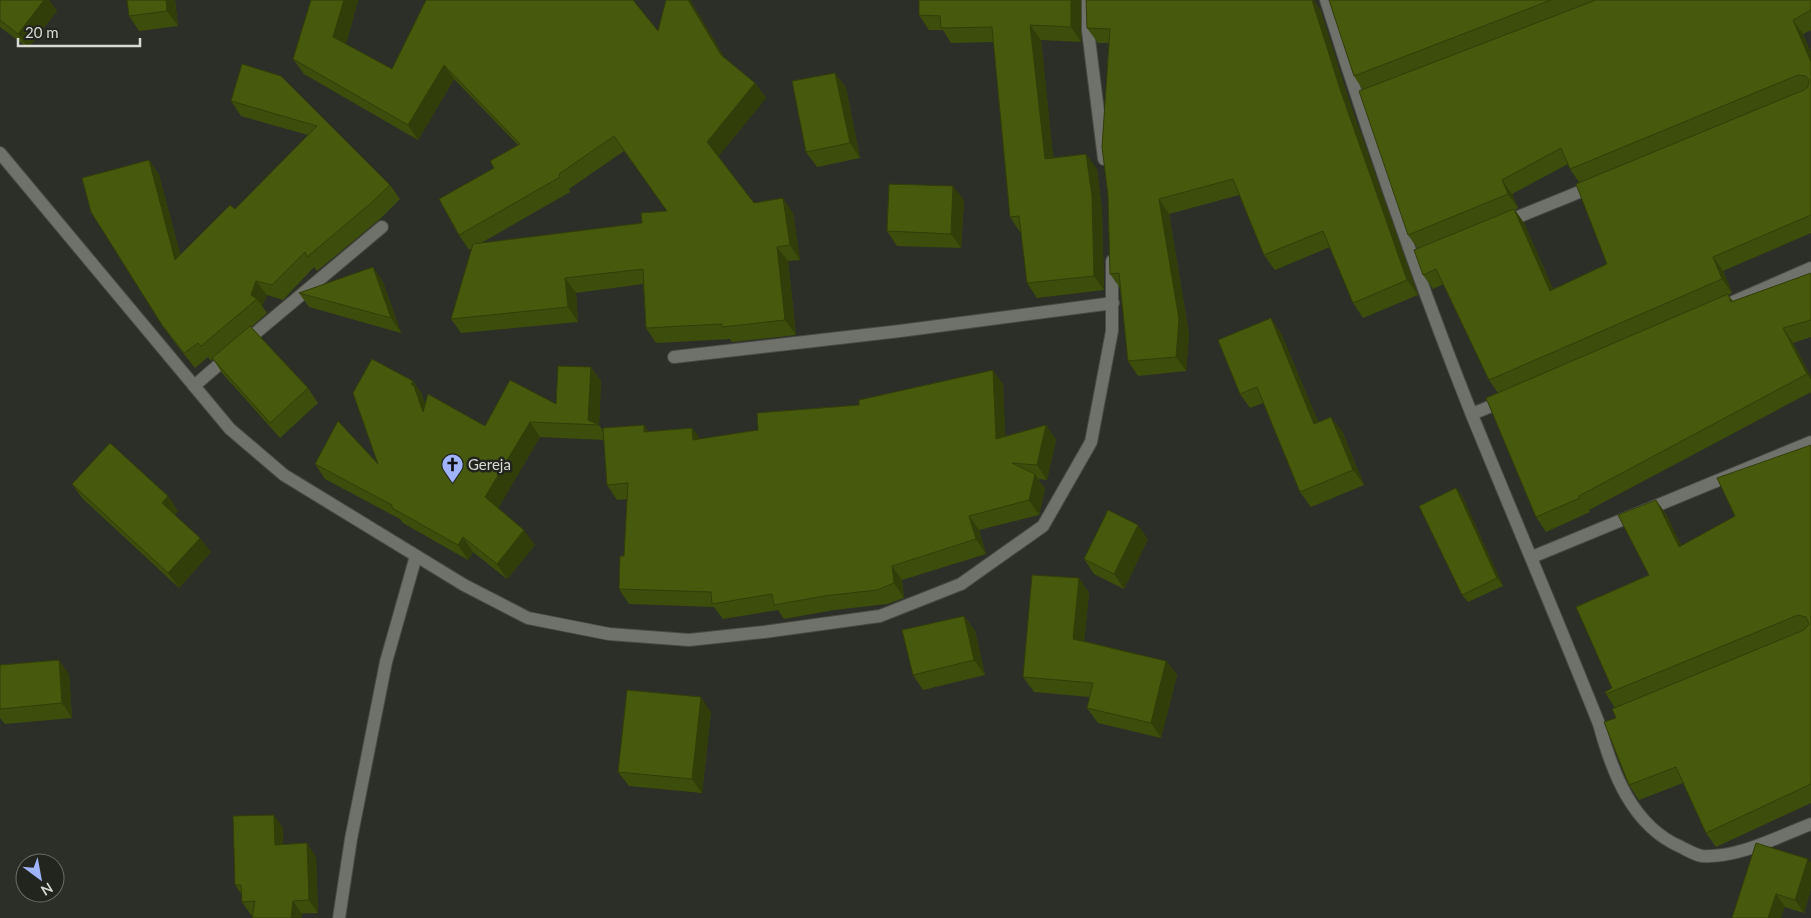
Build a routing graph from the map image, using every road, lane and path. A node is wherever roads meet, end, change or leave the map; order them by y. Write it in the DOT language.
graph roads {
  1 [pos="1088,0"];
  2 [pos="1326,0"];
  3 [pos="0,154"];
  4 [pos="1106,170"];
  5 [pos="1608,180"];
  6 [pos="382,227"];
  7 [pos="1487,230"];
  8 [pos="1112,247"];
  9 [pos="1811,268"];
  10 [pos="1113,303"];
  11 [pos="1710,312"];
  12 [pos="674,357"];
  13 [pos="194,386"];
  14 [pos="1518,395"];
  15 [pos="1472,414"];
  16 [pos="1811,442"];
  17 [pos="416,556"];
  18 [pos="1532,556"];
  19 [pos="1811,824"];
  20 [pos="339,918"];
  1 -- 4 [label="street"];
  2 -- 15 [label="street"];
  3 -- 13 [label="street"];
  5 -- 7 [label="street"];
  6 -- 13 [label="street"];
  8 -- 10 [label="street"];
  9 -- 11 [label="street"];
  10 -- 12 [label="street"];
  10 -- 17 [label="street"];
  13 -- 17 [label="street"];
  14 -- 15 [label="street"];
  15 -- 18 [label="street"];
  16 -- 18 [label="street"];
  17 -- 20 [label="street"];
  18 -- 19 [label="street"];
}
